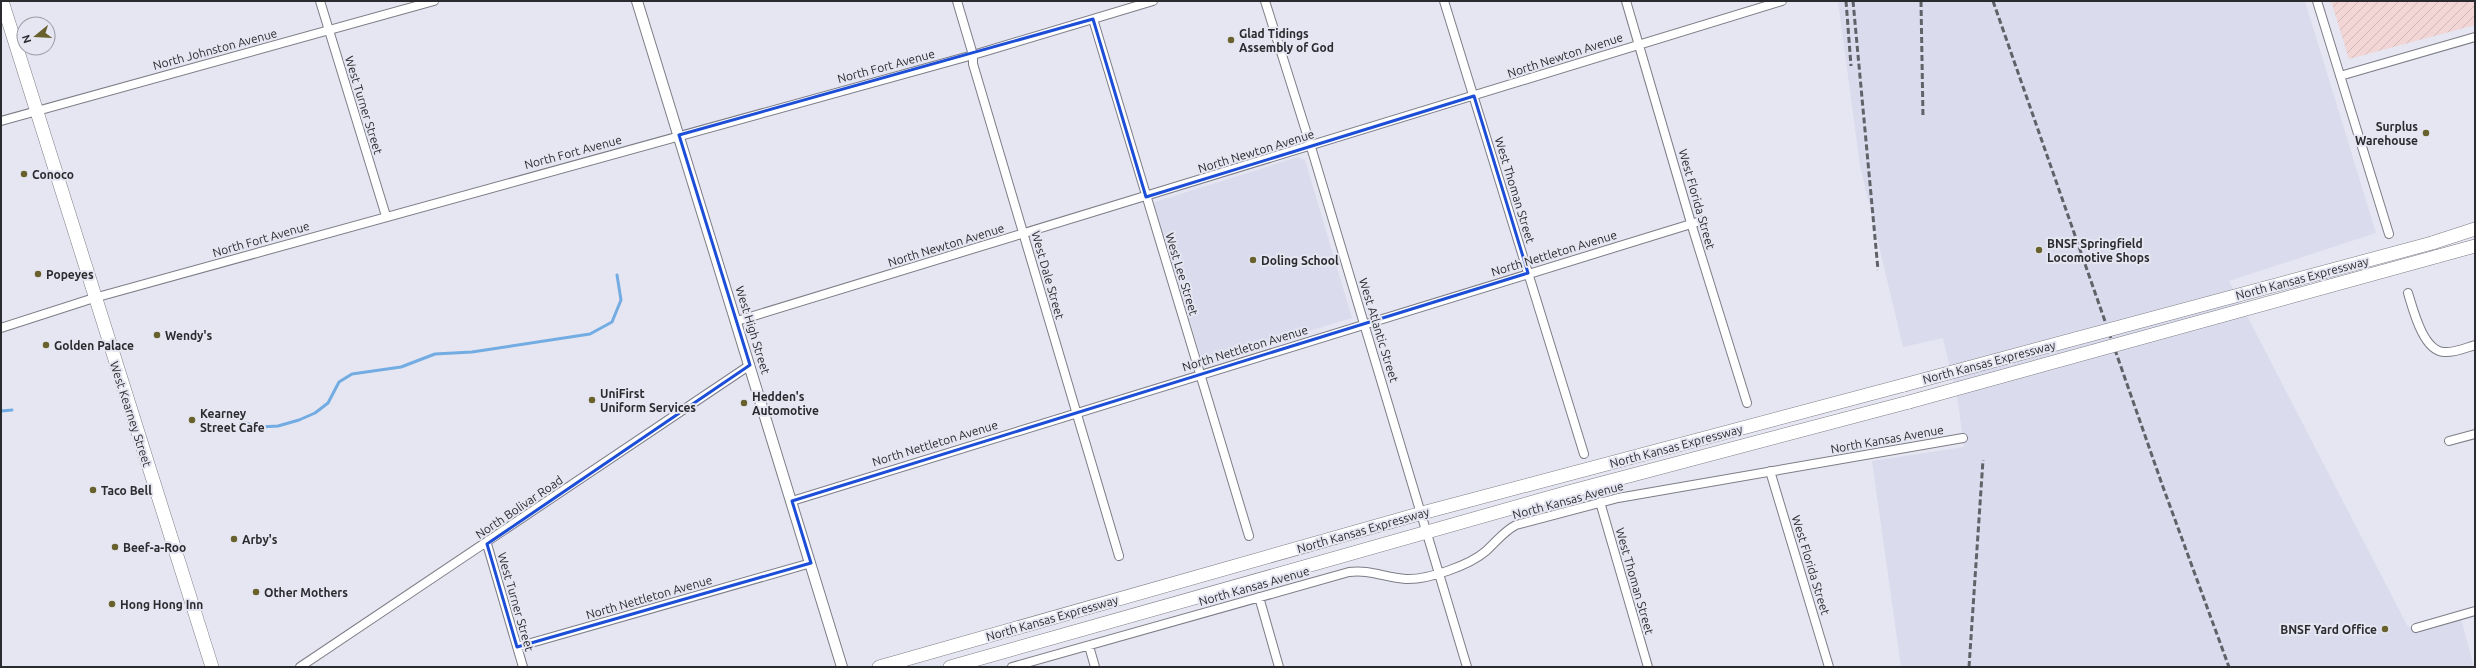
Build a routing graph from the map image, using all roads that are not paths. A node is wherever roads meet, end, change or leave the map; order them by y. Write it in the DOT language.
graph roads {
  1 [pos="2,1"];
  2 [pos="320,1"];
  3 [pos="434,1"];
  4 [pos="637,1"];
  5 [pos="957,1"];
  6 [pos="1153,1"];
  7 [pos="1265,1"];
  8 [pos="1444,1"];
  9 [pos="1626,1"];
  10 [pos="1782,1"];
  11 [pos="2317,1"];
  12 [pos="1093,19"];
  13 [pos="329,31"];
  14 [pos="2475,37"];
  15 [pos="1640,44"];
  16 [pos="973,55"];
  17 [pos="2340,76"];
  18 [pos="1474,96"];
  19 [pos="36,111"];
  20 [pos="1,121"];
  21 [pos="679,135"];
  22 [pos="1311,146"];
  23 [pos="1146,197"];
  24 [pos="386,216"];
  25 [pos="1704,220"];
  26 [pos="1691,223"];
  27 [pos="2475,229"];
  28 [pos="1024,234"];
  29 [pos="2389,234"];
  30 [pos="2475,246"];
  31 [pos="1528,273"];
  32 [pos="2408,293"];
  33 [pos="94,298"];
  34 [pos="737,321"];
  35 [pos="1364,325"];
  36 [pos="1,328"];
  37 [pos="2475,345"];
  38 [pos="750,365"];
  39 [pos="1199,374"];
  40 [pos="1747,403"];
  41 [pos="1076,412"];
  42 [pos="2475,434"];
  43 [pos="1963,438"];
  44 [pos="2449,441"];
  45 [pos="1584,454"];
  46 [pos="1770,471"];
  47 [pos="792,501"];
  48 [pos="1600,502"];
  49 [pos="1422,514"];
  50 [pos="1428,532"];
  51 [pos="1249,536"];
  52 [pos="487,544"];
  53 [pos="1119,556"];
  54 [pos="811,563"];
  55 [pos="1440,572"];
  56 [pos="1259,597"];
  57 [pos="2475,611"];
  58 [pos="2416,628"];
  59 [pos="1089,646"];
  60 [pos="517,647"];
  61 [pos="921,655"];
  62 [pos="212,667"];
  63 [pos="300,667"];
  64 [pos="523,667"];
  65 [pos="842,667"];
  66 [pos="879,667"];
  67 [pos="900,667"];
  68 [pos="950,667"];
  69 [pos="1012,667"];
  70 [pos="1095,667"];
  71 [pos="1279,667"];
  72 [pos="1467,667"];
  73 [pos="1648,667"];
  74 [pos="1829,667"];
  1 -- 19 [label="main road, West Kearney Street"];
  2 -- 13 [label="street, West Turner Street"];
  3 -- 13 [label="street, North Johnston Avenue"];
  4 -- 21 [label="street, West High Street"];
  5 -- 16 [label="street, West Dale Street"];
  6 -- 12 [label="street, North Fort Avenue"];
  7 -- 22 [label="street, West Atlantic Street"];
  8 -- 18 [label="street, West Thoman Street"];
  9 -- 15 [label="street, West Florida Street"];
  10 -- 15 [label="street, North Newton Avenue"];
  11 -- 17 [label="street"];
  12 -- 16 [label="street, North Fort Avenue"];
  12 -- 23 [label="street, West Lee Street"];
  13 -- 19 [label="street, North Johnston Avenue"];
  13 -- 24 [label="street, West Turner Street"];
  14 -- 17 [label="street"];
  15 -- 18 [label="street, North Newton Avenue"];
  15 -- 26 [label="street, West Florida Street"];
  16 -- 21 [label="street, North Fort Avenue"];
  16 -- 28 [label="street, West Dale Street"];
  17 -- 29 [label="street"];
  18 -- 22 [label="street, North Newton Avenue"];
  18 -- 31 [label="street, West Thoman Street"];
  19 -- 20 [label="street, North Johnston Avenue"];
  19 -- 33 [label="main road, West Kearney Street"];
  21 -- 24 [label="street, North Fort Avenue"];
  21 -- 34 [label="street, West High Street"];
  22 -- 23 [label="street, North Newton Avenue"];
  22 -- 35 [label="street, West Atlantic Street"];
  23 -- 28 [label="street, North Newton Avenue"];
  23 -- 39 [label="street, West Lee Street"];
  24 -- 33 [label="street, North Fort Avenue"];
  25 -- 26 [label="street, North Nettleton Avenue"];
  26 -- 31 [label="street, North Nettleton Avenue"];
  26 -- 40 [label="street, West Florida Street"];
  27 -- 49 [label="main road, North Kansas Expressway, bridge"];
  28 -- 34 [label="street, North Newton Avenue"];
  28 -- 41 [label="street, West Dale Street"];
  30 -- 50 [label="main road, North Kansas Expressway, bridge"];
  31 -- 35 [label="street, North Nettleton Avenue"];
  31 -- 45 [label="street, West Thoman Street"];
  32 -- 37 [label="street"];
  33 -- 36 [label="street, North Fort Avenue"];
  33 -- 62 [label="main road, West Kearney Street"];
  34 -- 38 [label="street, West High Street"];
  35 -- 39 [label="street, North Nettleton Avenue"];
  35 -- 49 [label="street, West Atlantic Street"];
  38 -- 47 [label="street, West High Street"];
  38 -- 52 [label="street, North Bolivar Road"];
  39 -- 41 [label="street, North Nettleton Avenue"];
  39 -- 51 [label="street, West Lee Street"];
  41 -- 47 [label="street, North Nettleton Avenue"];
  41 -- 53 [label="street, West Dale Street"];
  42 -- 44 [label="street"];
  43 -- 46 [label="street, North Kansas Avenue"];
  46 -- 48 [label="street, North Kansas Avenue"];
  46 -- 74 [label="street, West Florida Street"];
  47 -- 54 [label="street, West High Street"];
  48 -- 55 [label="street, North Kansas Avenue"];
  48 -- 73 [label="street, West Thoman Street"];
  49 -- 50 [label="street, West Atlantic Street"];
  49 -- 61 [label="main road, North Kansas Expressway"];
  50 -- 55 [label="street, West Atlantic Street"];
  50 -- 68 [label="main road, North Kansas Expressway"];
  52 -- 60 [label="street, West Turner Street"];
  52 -- 63 [label="street, North Bolivar Road"];
  54 -- 60 [label="street, North Nettleton Avenue"];
  54 -- 65 [label="street, West High Street"];
  55 -- 56 [label="street, North Kansas Avenue"];
  55 -- 72 [label="street, West Atlantic Street"];
  56 -- 59 [label="street, North Kansas Avenue"];
  56 -- 71 [label="street"];
  57 -- 58 [label="street"];
  59 -- 69 [label="street, North Kansas Avenue"];
  59 -- 70 [label="street"];
  60 -- 64 [label="street, West Turner Street"];
  61 -- 66 [label="main road, North Kansas Expressway"];
  61 -- 67 [label="street"];
}
